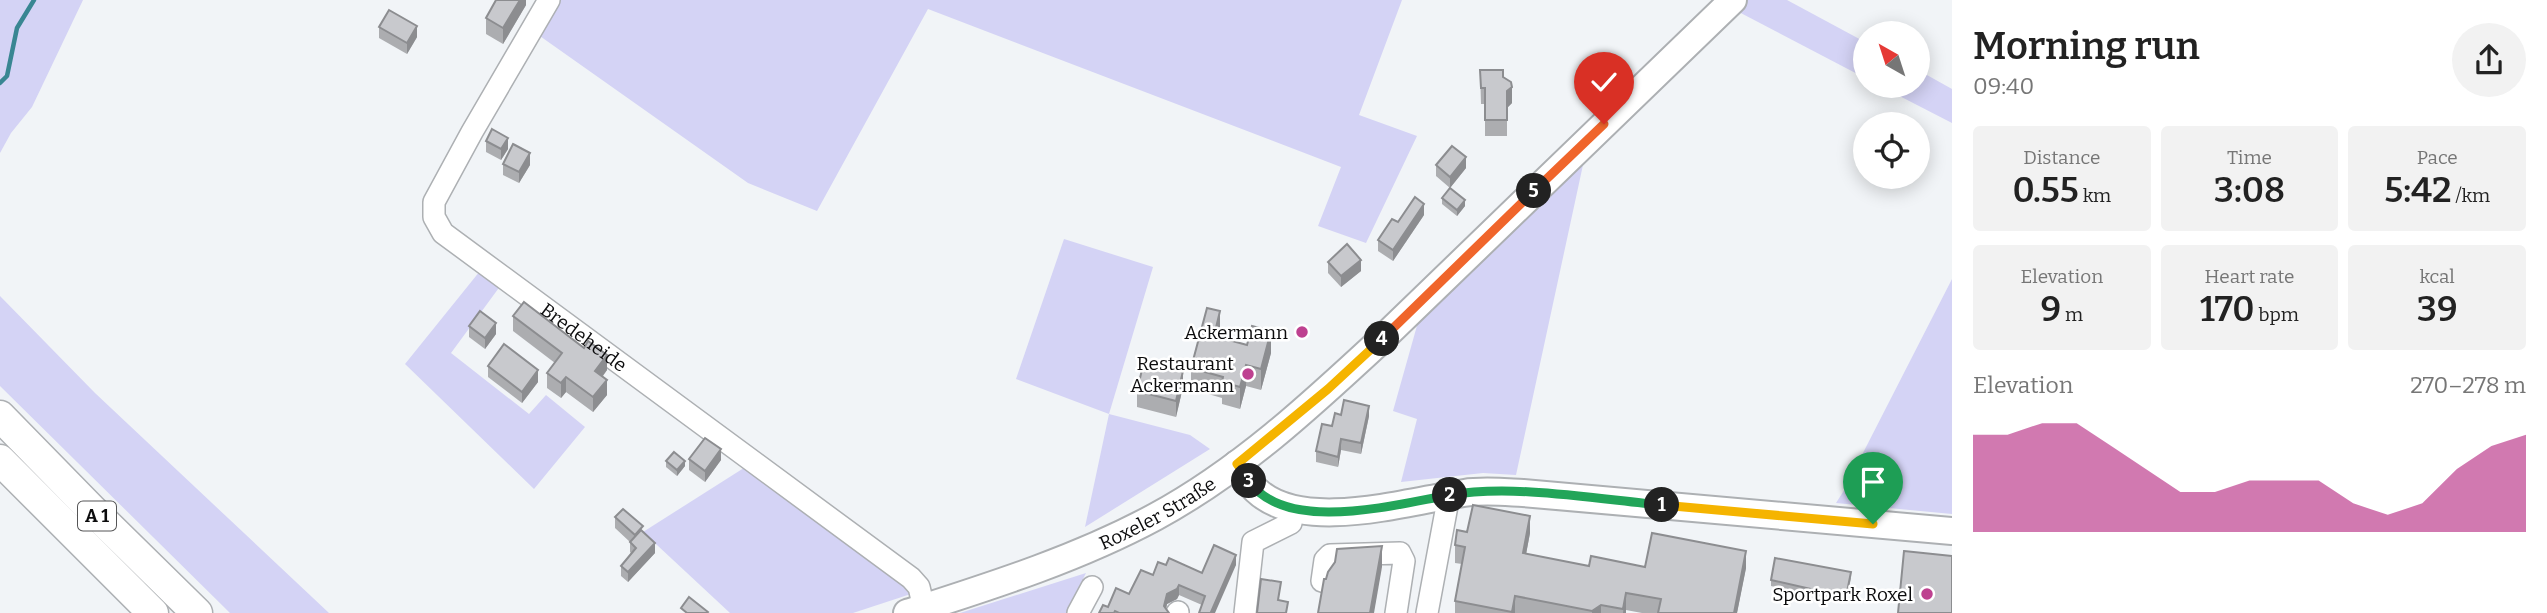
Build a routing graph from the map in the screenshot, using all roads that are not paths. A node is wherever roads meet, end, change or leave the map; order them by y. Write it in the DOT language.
graph roads {
  1 [pos="549,0"];
  2 [pos="1732,0"];
  3 [pos="0,416"];
  4 [pos="0,460"];
  5 [pos="1237,464"];
  6 [pos="1449,495"];
  7 [pos="1294,508"];
  8 [pos="1952,531"];
  9 [pos="1322,581"];
  10 [pos="1400,584"];
  11 [pos="1092,587"];
  12 [pos="1432,590"];
  13 [pos="918,611"];
  14 [pos="153,613"];
  15 [pos="197,613"];
  16 [pos="1078,613"];
  17 [pos="1245,613"];
  18 [pos="1396,613"];
  19 [pos="1427,613"];
  1 -- 13 [label="street, Bredeheide"];
  2 -- 5 [label="main road, Roxeler Straße"];
  3 -- 15 [label="highway, A 1"];
  4 -- 14 [label="highway, A 1"];
  5 -- 7 [label="main road"];
  5 -- 13 [label="main road, Roxeler Straße"];
  6 -- 7 [label="main road"];
  6 -- 8 [label="main road"];
  6 -- 12 [label="street"];
  7 -- 17 [label="street"];
  9 -- 10 [label="street"];
  10 -- 12 [label="street"];
  10 -- 18 [label="street"];
  11 -- 16 [label="street"];
  12 -- 19 [label="street"];
}
